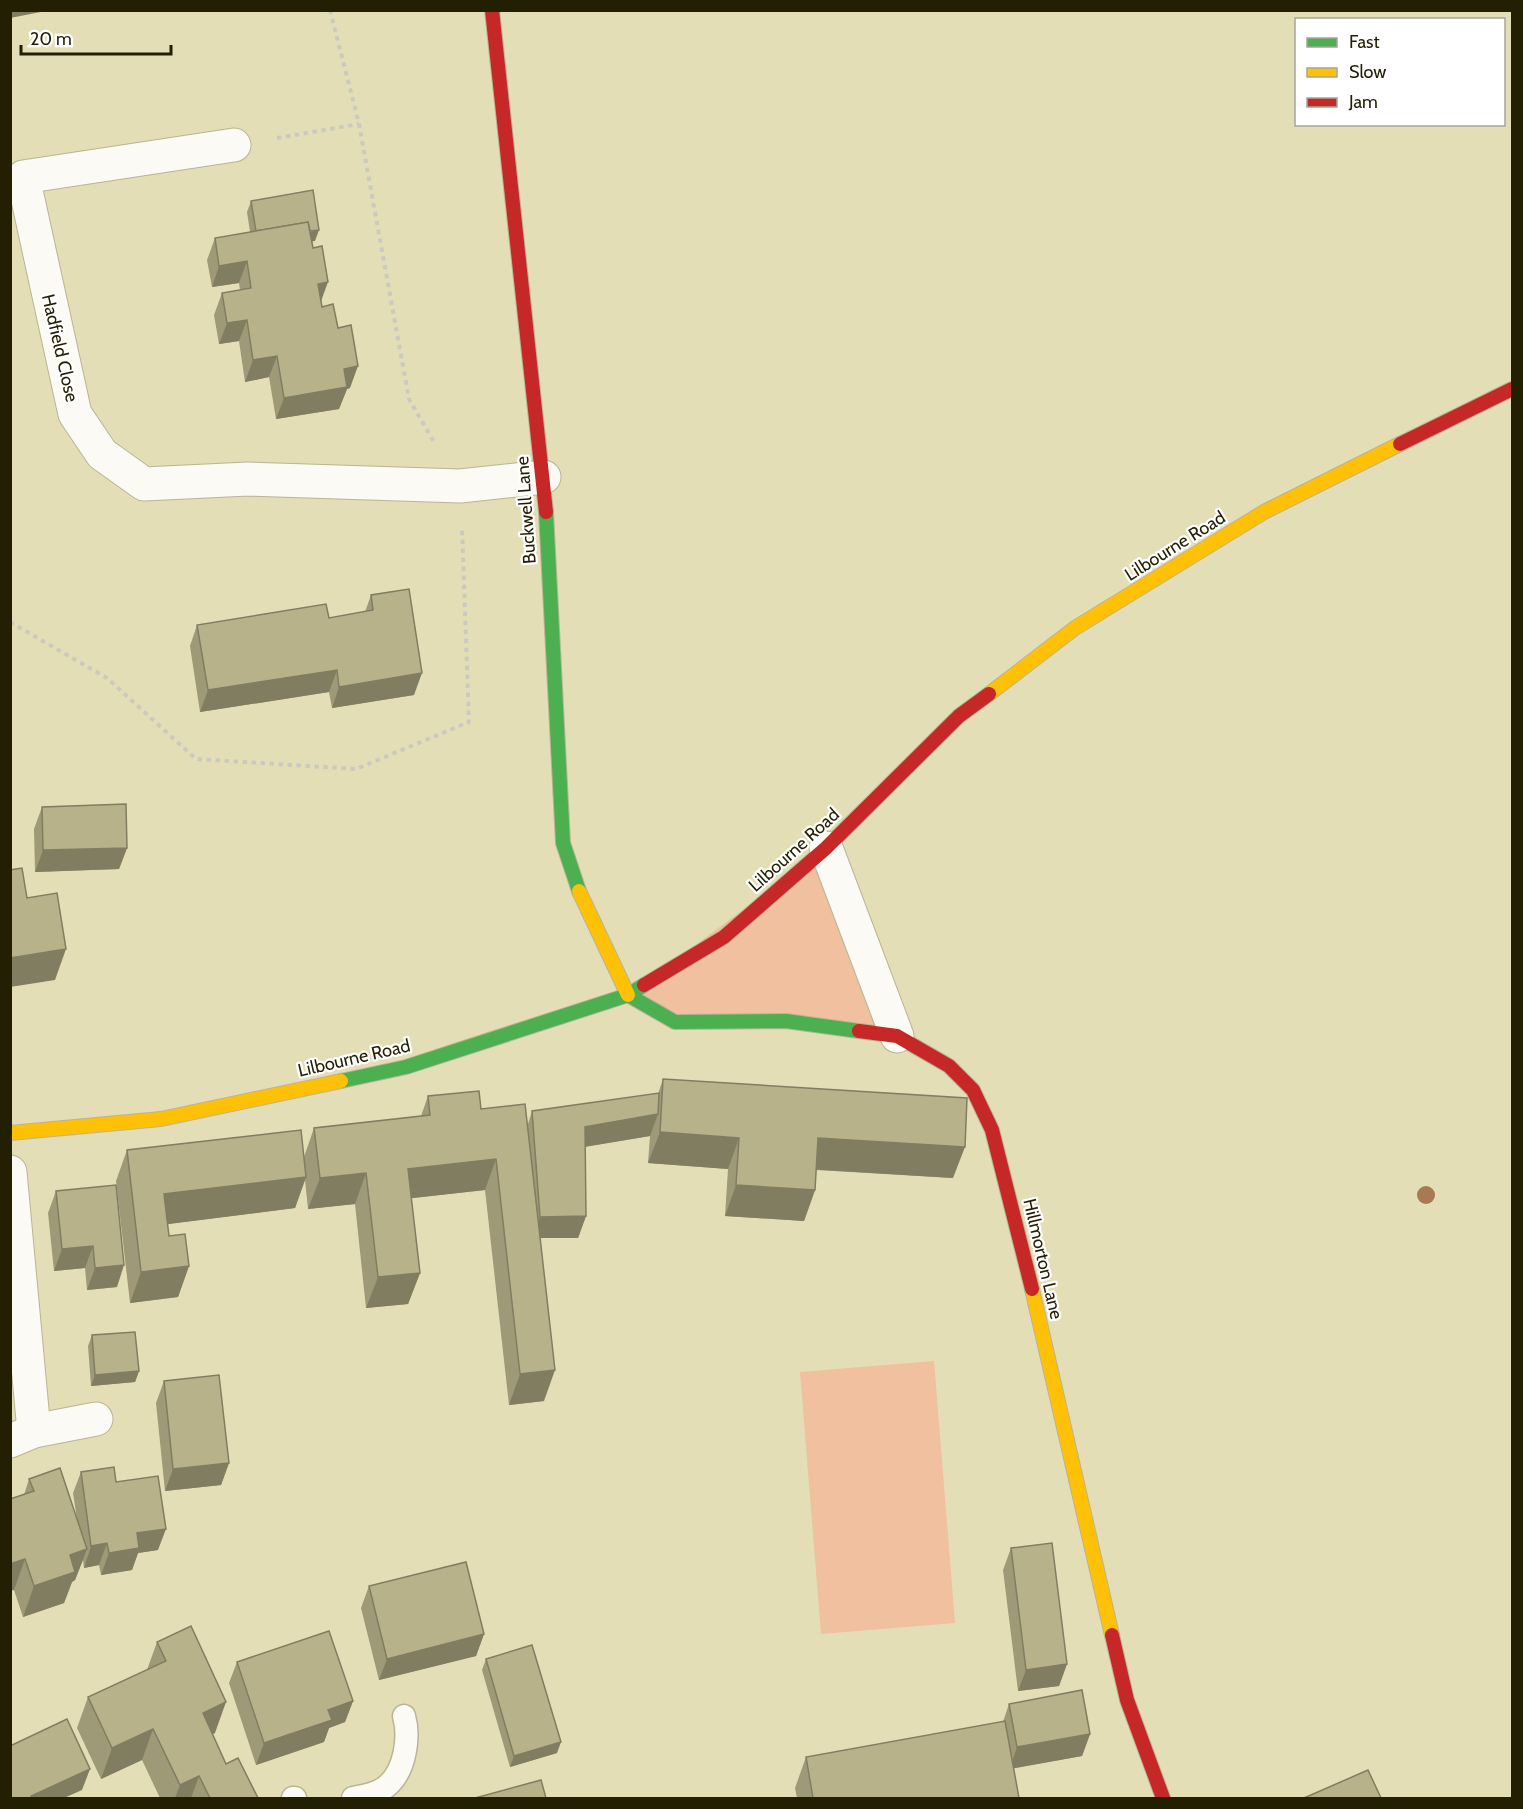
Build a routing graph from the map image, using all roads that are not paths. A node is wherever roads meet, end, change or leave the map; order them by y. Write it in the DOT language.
graph roads {
  1 [pos="492,10"];
  2 [pos="234,145"];
  3 [pos="1512,389"];
  4 [pos="543,477"];
  5 [pos="825,848"];
  6 [pos="628,995"];
  7 [pos="897,1036"];
  8 [pos="10,1132"];
  9 [pos="10,1172"];
  10 [pos="96,1419"];
  11 [pos="22,1436"];
  12 [pos="404,1716"];
  13 [pos="1161,1797"];
  14 [pos="360,1798"];
  1 -- 4 [label="street, Buckwell Lane"];
  2 -- 4 [label="street, Hadfield Close"];
  3 -- 5 [label="street, Lilbourne Road"];
  4 -- 6 [label="street, Buckwell Lane"];
  5 -- 6 [label="street, Lilbourne Road"];
  5 -- 7 [label="street"];
  6 -- 7 [label="street, Hillmorton Lane"];
  6 -- 8 [label="street, Lilbourne Road"];
  7 -- 13 [label="street, Hillmorton Lane"];
  9 -- 11 [label="street"];
  10 -- 11 [label="street"];
  12 -- 14 [label="lane"];
}
